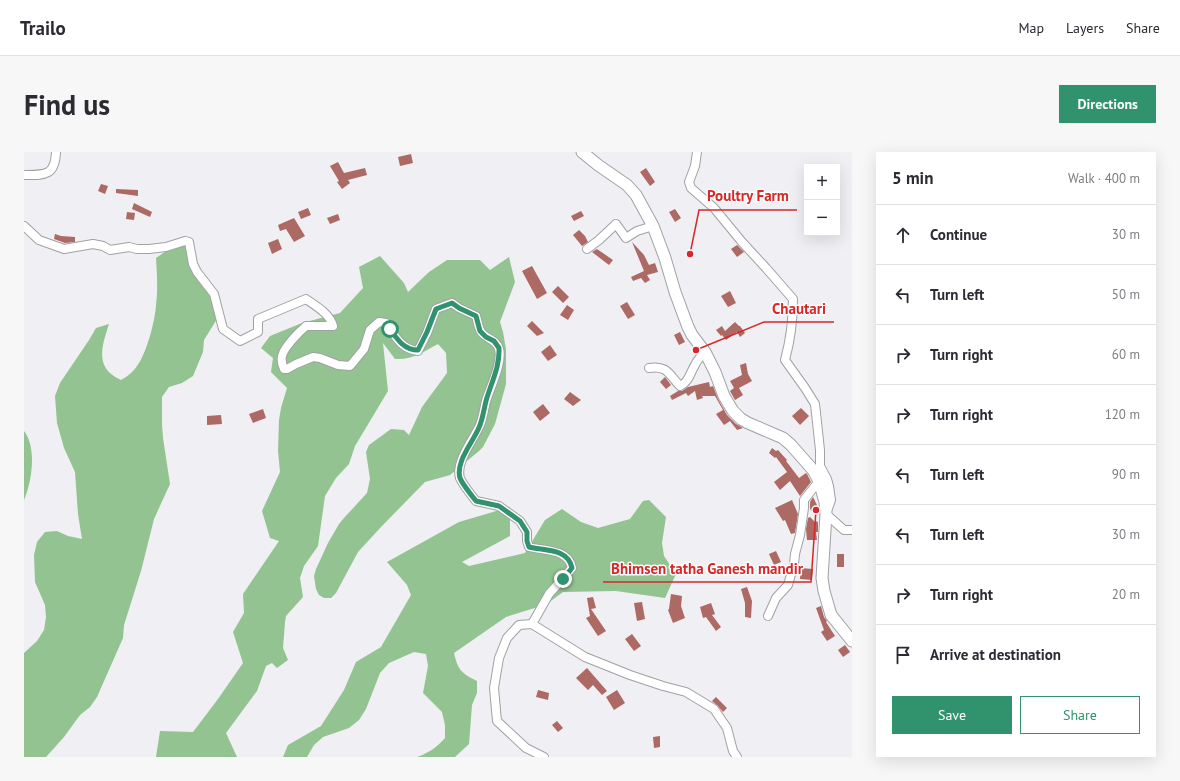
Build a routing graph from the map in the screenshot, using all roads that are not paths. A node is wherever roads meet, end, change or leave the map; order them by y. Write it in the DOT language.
graph roads {
  1 [pos="56,152"];
  2 [pos="582,152"];
  3 [pos="697,152"];
  4 [pos="24,175"];
  5 [pos="24,226"];
  6 [pos="653,226"];
  7 [pos="587,248"];
  8 [pos="705,352"];
  9 [pos="649,368"];
  10 [pos="819,480"];
  11 [pos="826,514"];
  12 [pos="852,530"];
  13 [pos="768,616"];
  14 [pos="532,624"];
  15 [pos="852,641"];
  16 [pos="544,757"];
  17 [pos="736,757"];
  1 -- 4 [label="street"];
  2 -- 6 [label="main road"];
  3 -- 11 [label="street"];
  5 -- 14 [label="street"];
  6 -- 7 [label="street"];
  6 -- 8 [label="main road"];
  8 -- 9 [label="street"];
  8 -- 10 [label="main road"];
  10 -- 11 [label="main road"];
  10 -- 13 [label="street"];
  11 -- 12 [label="street"];
  11 -- 15 [label="main road"];
  14 -- 16 [label="street"];
  14 -- 17 [label="street"];
}
